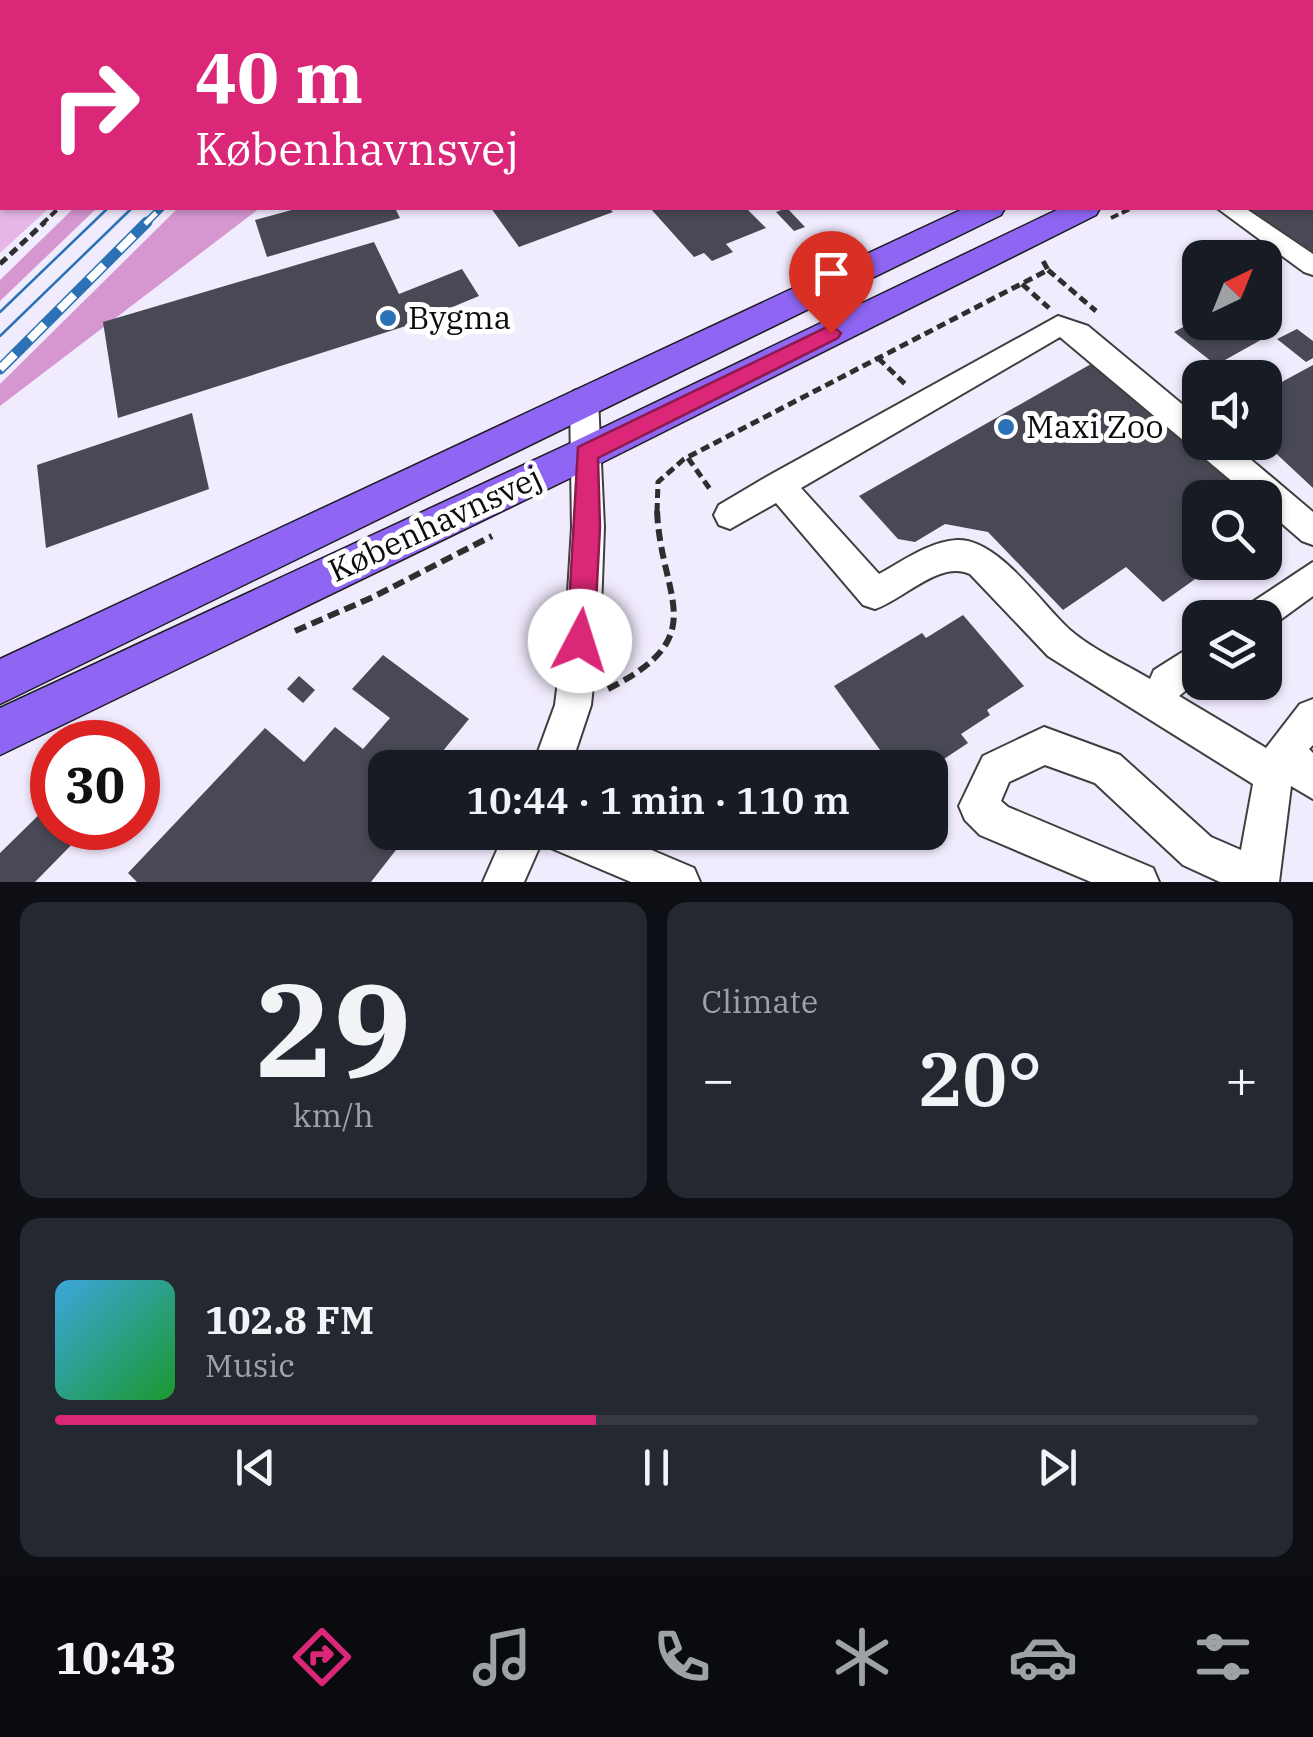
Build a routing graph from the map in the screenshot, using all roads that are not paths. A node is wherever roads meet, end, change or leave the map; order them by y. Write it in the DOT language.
graph roads {
  1 [pos="986,210"];
  2 [pos="1080,210"];
  3 [pos="1231,210"];
  4 [pos="1313,266"];
  5 [pos="584,399"];
  6 [pos="1182,421"];
  7 [pos="586,454"];
  8 [pos="1229,460"];
  9 [pos="779,485"];
  10 [pos="730,514"];
  11 [pos="1313,531"];
  12 [pos="1313,578"];
  13 [pos="1282,600"];
  14 [pos="1182,671"];
  15 [pos="0,682"];
  16 [pos="1158,703"];
  17 [pos="1313,717"];
  18 [pos="0,732"];
  19 [pos="558,750"];
  20 [pos="1279,762"];
  21 [pos="1313,780"];
  22 [pos="518,850"];
  23 [pos="603,850"];
  24 [pos="1259,881"];
  25 [pos="504,882"];
  26 [pos="680,882"];
  27 [pos="1139,882"];
  1 -- 5 [label="main road, Københavnsvej"];
  2 -- 7 [label="main road, Københavnsvej"];
  3 -- 4 [label="street"];
  5 -- 7 [label="street"];
  5 -- 15 [label="main road, Københavnsvej"];
  6 -- 9 [label="street"];
  7 -- 18 [label="main road, Københavnsvej"];
  7 -- 19 [label="street"];
  8 -- 11 [label="street"];
  9 -- 10 [label="street"];
  9 -- 16 [label="street"];
  12 -- 13 [label="street"];
  14 -- 16 [label="street"];
  16 -- 20 [label="street"];
  17 -- 20 [label="street"];
  20 -- 21 [label="street"];
  20 -- 24 [label="street"];
  22 -- 25 [label="street"];
  23 -- 26 [label="street"];
  24 -- 27 [label="street"];
}
